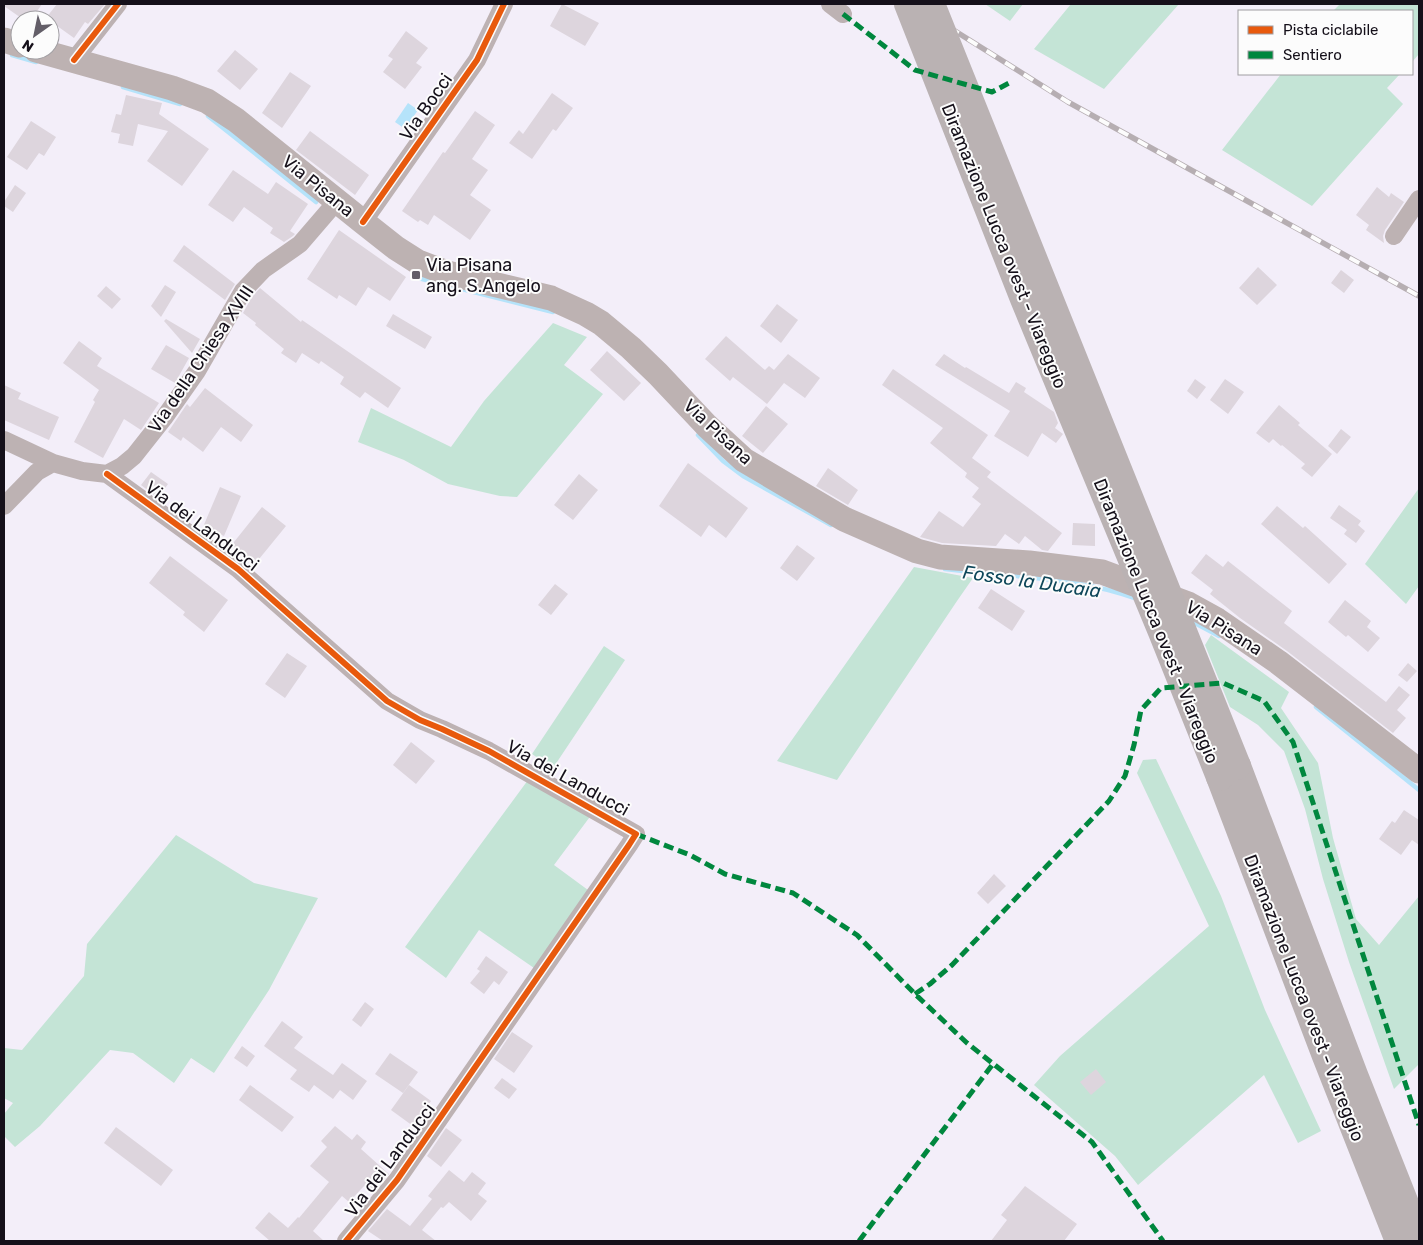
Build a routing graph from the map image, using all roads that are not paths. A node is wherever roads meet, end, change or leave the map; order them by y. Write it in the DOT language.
graph roads {
  1 [pos="118,4"];
  2 [pos="504,4"];
  3 [pos="908,4"];
  4 [pos="931,4"];
  5 [pos="60,56"];
  6 [pos="74,60"];
  7 [pos="1419,199"];
  8 [pos="337,201"];
  9 [pos="363,222"];
  10 [pos="1394,236"];
  11 [pos="4,440"];
  12 [pos="54,463"];
  13 [pos="107,474"];
  14 [pos="4,506"];
  15 [pos="1228,771"];
  16 [pos="1419,771"];
  17 [pos="1419,1239"];
  18 [pos="346,1241"];
  19 [pos="1399,1241"];
  1 -- 6 [label="street"];
  2 -- 9 [label="street, Via Bocci"];
  3 -- 15 [label="highway, Diramazione Lucca ovest - Viareggio, bridge"];
  4 -- 15 [label="highway, Diramazione Lucca ovest - Viareggio, bridge"];
  5 -- 6 [label="main road, Via Pisana"];
  6 -- 8 [label="main road, Via Pisana"];
  7 -- 10 [label="street"];
  8 -- 9 [label="main road, Via Pisana"];
  8 -- 13 [label="street, Via della Chiesa XVIII"];
  9 -- 16 [label="main road, Via Pisana"];
  11 -- 12 [label="street"];
  12 -- 13 [label="street"];
  12 -- 14 [label="street"];
  13 -- 18 [label="street, Via dei Landucci"];
  15 -- 17 [label="highway, Diramazione Lucca ovest - Viareggio"];
  15 -- 19 [label="highway, Diramazione Lucca ovest - Viareggio"];
}
